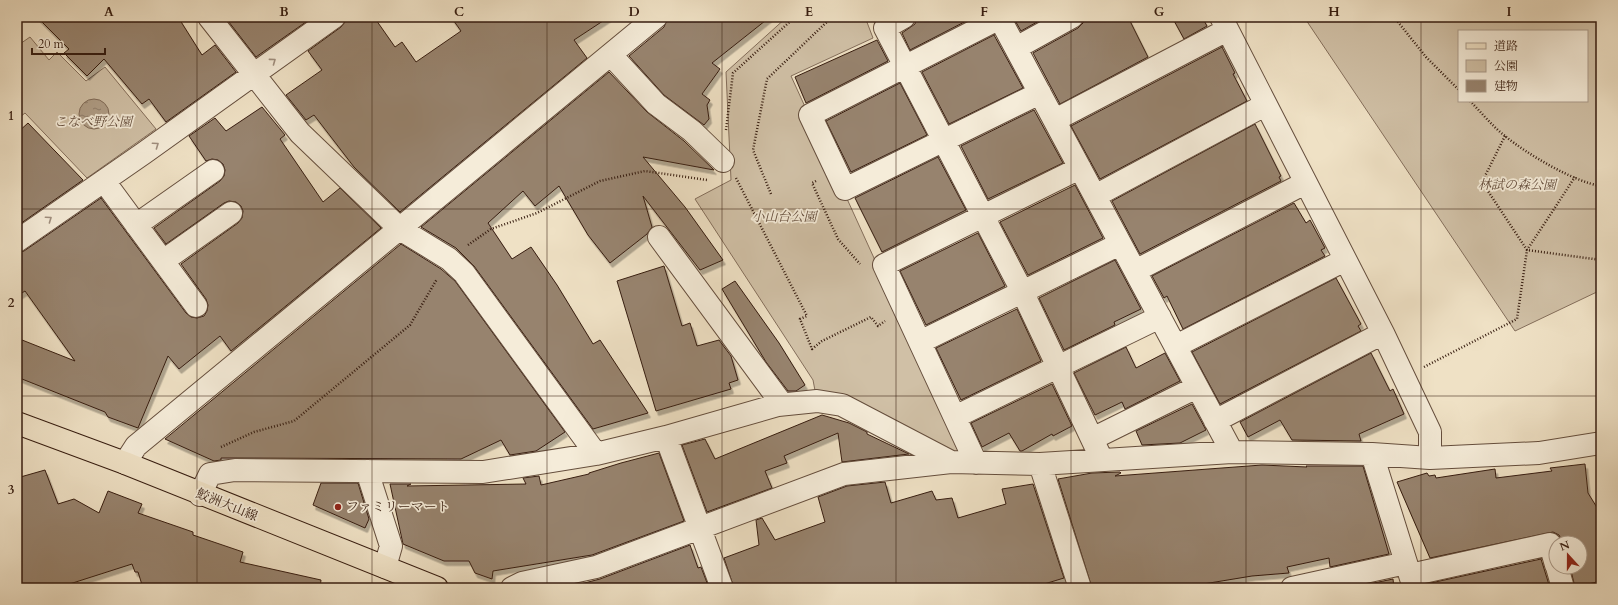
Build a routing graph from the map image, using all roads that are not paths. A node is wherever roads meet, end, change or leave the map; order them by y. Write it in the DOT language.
graph roads {
  1 [pos="209,17"];
  2 [pos="334,17"];
  3 [pos="656,17"];
  4 [pos="904,17"];
  5 [pos="1072,17"];
  6 [pos="1000,18"];
  7 [pos="1224,23"];
  8 [pos="1016,48"];
  9 [pos="611,55"];
  10 [pos="904,66"];
  11 [pos="254,75"];
  12 [pos="1040,93"];
  13 [pos="1265,105"];
  14 [pos="1055,120"];
  15 [pos="944,142"];
  16 [pos="723,161"];
  17 [pos="1080,168"];
  18 [pos="213,171"];
  19 [pos="104,181"];
  20 [pos="1305,183"];
  21 [pos="1095,196"];
  22 [pos="231,213"];
  23 [pos="983,217"];
  24 [pos="136,225"];
  25 [pos="400,229"];
  26 [pos="659,237"];
  27 [pos="17,241"];
  28 [pos="1120,244"];
  29 [pos="1345,260"];
  30 [pos="164,261"];
  31 [pos="1135,271"];
  32 [pos="1022,291"];
  33 [pos="196,306"];
  34 [pos="1160,317"];
  35 [pos="1382,333"];
  36 [pos="920,342"];
  37 [pos="1176,346"];
  38 [pos="1058,367"];
  39 [pos="1197,387"];
  40 [pos="782,404"];
  41 [pos="955,417"];
  42 [pos="1215,421"];
  43 [pos="17,423"];
  44 [pos="666,437"];
  45 [pos="1092,439"];
  46 [pos="1601,442"];
  47 [pos="1232,452"];
  48 [pos="596,454"];
  49 [pos="1372,454"];
  50 [pos="1430,458"];
  51 [pos="1102,460"];
  52 [pos="951,462"];
  53 [pos="976,463"];
  54 [pos="125,464"];
  55 [pos="1040,464"];
  56 [pos="366,471"];
  57 [pos="200,495"];
  58 [pos="700,529"];
  59 [pos="1548,544"];
  60 [pos="385,567"];
  61 [pos="1410,575"];
  62 [pos="1559,575"];
  63 [pos="428,586"];
  64 [pos="1078,587"];
  65 [pos="512,588"];
  66 [pos="722,588"];
  67 [pos="1292,588"];
  68 [pos="1563,588"];
  1 -- 11 [label="street"];
  11 -- 2 [label="street, one-way"];
  3 -- 9 [label="street"];
  4 -- 10 [label="street"];
  5 -- 8 [label="street"];
  6 -- 8 [label="street"];
  6 -- 10 [label="street"];
  7 -- 13 [label="street"];
  7 -- 14 [label="street"];
  8 -- 12 [label="street"];
  9 -- 16 [label="street"];
  9 -- 25 [label="street"];
  10 -- 15 [label="street"];
  10 -- 15 [label="street"];
  19 -- 11 [label="street, one-way"];
  11 -- 25 [label="street"];
  12 -- 14 [label="street"];
  12 -- 15 [label="street"];
  13 -- 20 [label="street"];
  13 -- 21 [label="street"];
  14 -- 17 [label="street"];
  15 -- 23 [label="street"];
  17 -- 21 [label="street"];
  17 -- 23 [label="street"];
  18 -- 24 [label="street"];
  19 -- 24 [label="street"];
  27 -- 19 [label="street, one-way"];
  20 -- 29 [label="street"];
  20 -- 31 [label="street"];
  21 -- 28 [label="street"];
  22 -- 30 [label="street"];
  23 -- 32 [label="street"];
  23 -- 36 [label="street"];
  24 -- 30 [label="street"];
  25 -- 48 [label="street"];
  25 -- 54 [label="street"];
  26 -- 40 [label="street"];
  28 -- 31 [label="street"];
  28 -- 32 [label="street"];
  29 -- 35 [label="street"];
  29 -- 37 [label="street"];
  30 -- 33 [label="street"];
  31 -- 34 [label="street"];
  32 -- 36 [label="street"];
  32 -- 38 [label="street"];
  34 -- 37 [label="street"];
  34 -- 38 [label="street"];
  35 -- 42 [label="street"];
  35 -- 50 [label="street"];
  36 -- 41 [label="street"];
  37 -- 39 [label="street"];
  38 -- 41 [label="street"];
  38 -- 45 [label="street"];
  39 -- 42 [label="street"];
  39 -- 45 [label="street"];
  40 -- 44 [label="street"];
  40 -- 52 [label="street"];
  41 -- 53 [label="street"];
  42 -- 47 [label="street"];
  43 -- 54 [label="main road, 鮫洲大山線"];
  44 -- 48 [label="street"];
  44 -- 58 [label="street"];
  45 -- 51 [label="street"];
  46 -- 50 [label="street"];
  47 -- 49 [label="street"];
  47 -- 51 [label="street"];
  48 -- 56 [label="street"];
  49 -- 50 [label="street"];
  49 -- 61 [label="street"];
  51 -- 55 [label="street"];
  52 -- 53 [label="street"];
  52 -- 58 [label="street"];
  53 -- 55 [label="street"];
  54 -- 57 [label="main road, 鮫洲大山線"];
  55 -- 64 [label="street"];
  56 -- 57 [label="street"];
  56 -- 60 [label="street"];
  57 -- 60 [label="main road, 鮫洲大山線"];
  58 -- 65 [label="street"];
  58 -- 66 [label="street"];
  59 -- 61 [label="street"];
  60 -- 63 [label="main road, 鮫洲大山線"];
  61 -- 67 [label="street"];
  62 -- 68 [label="street"];
}
